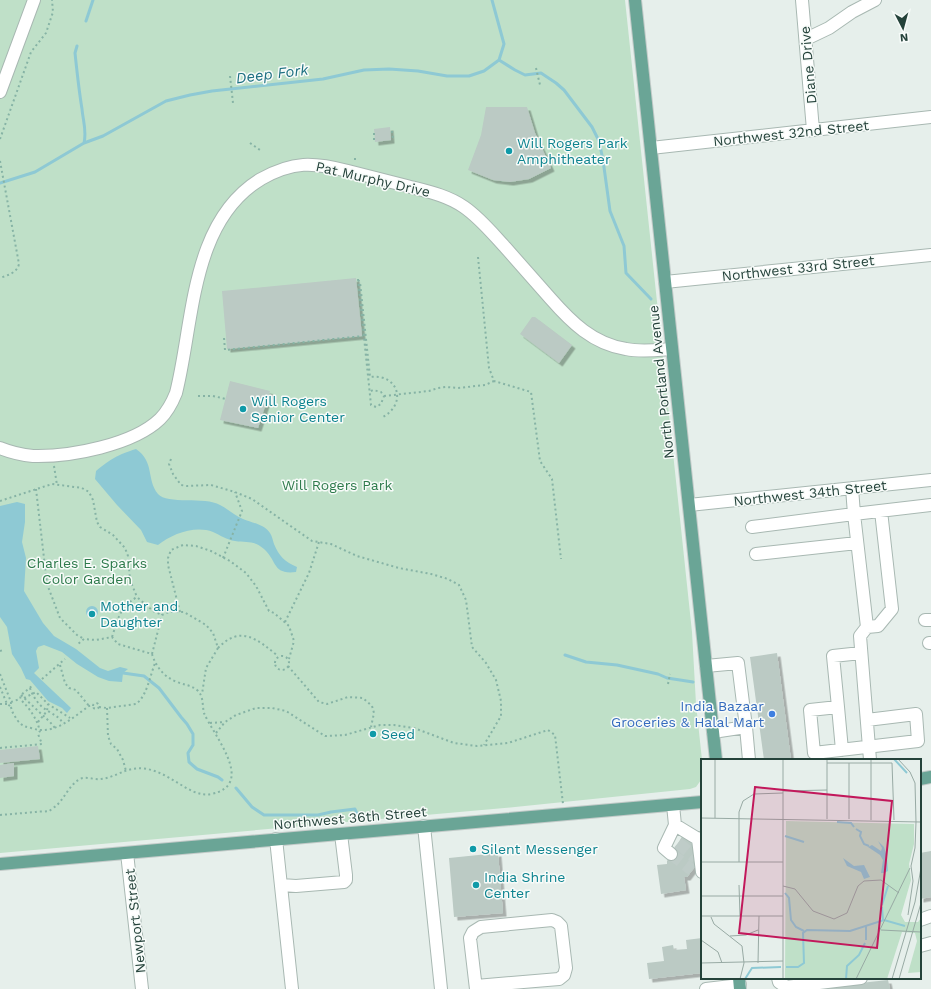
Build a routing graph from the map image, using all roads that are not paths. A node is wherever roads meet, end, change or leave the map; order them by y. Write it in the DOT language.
graph roads {
  1 [pos="34,0"];
  2 [pos="635,0"];
  3 [pos="802,0"];
  4 [pos="875,0"];
  5 [pos="806,38"];
  6 [pos="0,92"];
  7 [pos="931,118"];
  8 [pos="813,130"];
  9 [pos="651,148"];
  10 [pos="931,255"];
  11 [pos="665,282"];
  12 [pos="672,349"];
  13 [pos="0,448"];
  14 [pos="931,480"];
  15 [pos="852,488"];
  16 [pos="689,505"];
  17 [pos="931,505"];
  18 [pos="881,511"];
  19 [pos="854,514"];
  20 [pos="752,527"];
  21 [pos="857,543"];
  22 [pos="756,554"];
  23 [pos="867,627"];
  24 [pos="861,653"];
  25 [pos="706,666"];
  26 [pos="838,707"];
  27 [pos="867,720"];
  28 [pos="746,727"];
  29 [pos="713,732"];
  30 [pos="869,747"];
  31 [pos="842,750"];
  32 [pos="716,759"];
  33 [pos="749,759"];
  34 [pos="870,759"];
  35 [pos="931,777"];
  36 [pos="921,779"];
  37 [pos="701,802"];
  38 [pos="673,805"];
  39 [pos="675,825"];
  40 [pos="424,826"];
  41 [pos="341,834"];
  42 [pos="276,839"];
  43 [pos="700,839"];
  44 [pos="673,845"];
  45 [pos="127,853"];
  46 [pos="0,864"];
  47 [pos="698,865"];
  48 [pos="701,875"];
  49 [pos="281,886"];
  50 [pos="931,916"];
  51 [pos="921,920"];
  52 [pos="931,943"];
  53 [pos="921,946"];
  54 [pos="778,979"];
  55 [pos="853,979"];
  56 [pos="559,984"];
  57 [pos="740,984"];
  58 [pos="476,988"];
  59 [pos="142,989"];
  60 [pos="292,989"];
  61 [pos="441,989"];
  62 [pos="706,989"];
  1 -- 6 [label="street"];
  2 -- 9 [label="main road, North Portland Avenue"];
  3 -- 5 [label="street, Diane Drive"];
  4 -- 5 [label="street"];
  5 -- 8 [label="street, Diane Drive"];
  7 -- 8 [label="street, Northwest 32nd Street"];
  8 -- 9 [label="street, Northwest 32nd Street"];
  9 -- 11 [label="main road, North Portland Avenue"];
  10 -- 11 [label="street, Northwest 33rd Street"];
  11 -- 12 [label="main road, North Portland Avenue"];
  12 -- 13 [label="street, Pat Murphy Drive"];
  12 -- 16 [label="main road, North Portland Avenue"];
  14 -- 15 [label="street, Northwest 34th Street"];
  15 -- 16 [label="street, Northwest 34th Street"];
  15 -- 19 [label="street"];
  16 -- 25 [label="main road, North Portland Avenue"];
  17 -- 18 [label="street"];
  18 -- 19 [label="street"];
  18 -- 23 [label="street"];
  19 -- 20 [label="street"];
  19 -- 21 [label="street"];
  21 -- 22 [label="street"];
  21 -- 23 [label="street"];
  23 -- 24 [label="street"];
  24 -- 26 [label="street"];
  24 -- 27 [label="street"];
  25 -- 28 [label="street"];
  25 -- 29 [label="main road, North Portland Avenue"];
  26 -- 31 [label="street"];
  26 -- 31 [label="street"];
  27 -- 30 [label="street"];
  27 -- 30 [label="street"];
  28 -- 29 [label="street"];
  28 -- 33 [label="street"];
  29 -- 32 [label="main road, North Portland Avenue"];
  30 -- 31 [label="street"];
  30 -- 34 [label="street"];
  35 -- 36 [label="main road"];
  37 -- 38 [label="main road, Northwest 36th Street"];
  38 -- 39 [label="street"];
  38 -- 40 [label="main road, Northwest 36th Street"];
  39 -- 43 [label="street"];
  39 -- 44 [label="street"];
  40 -- 41 [label="main road, Northwest 36th Street"];
  40 -- 61 [label="street"];
  41 -- 42 [label="main road, Northwest 36th Street"];
  41 -- 49 [label="street"];
  42 -- 45 [label="main road, Northwest 36th Street"];
  42 -- 49 [label="street"];
  43 -- 47 [label="street"];
  45 -- 46 [label="main road, Northwest 36th Street"];
  45 -- 59 [label="street, Newport Street"];
  47 -- 48 [label="street"];
  49 -- 60 [label="street"];
  50 -- 51 [label="street"];
  52 -- 53 [label="street"];
  54 -- 55 [label="street"];
  56 -- 58 [label="street"];
  56 -- 58 [label="street"];
  57 -- 62 [label="street"];
}
